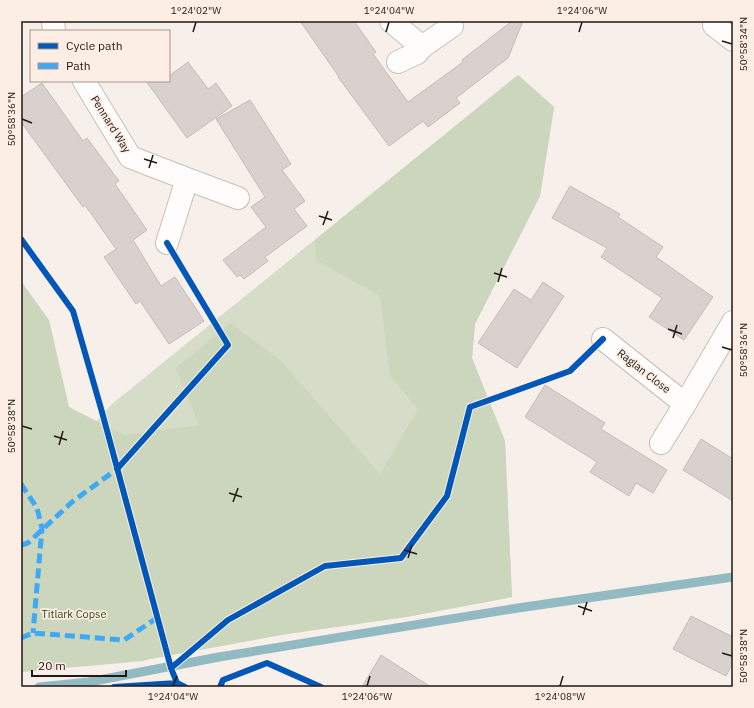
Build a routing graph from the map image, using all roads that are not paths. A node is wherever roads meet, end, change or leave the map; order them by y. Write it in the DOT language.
graph roads {
  1 [pos="391,21"];
  2 [pos="714,21"];
  3 [pos="452,26"];
  4 [pos="733,40"];
  5 [pos="422,47"];
  6 [pos="398,62"];
  7 [pos="85,82"];
  8 [pos="187,179"];
  9 [pos="238,198"];
  10 [pos="167,243"];
  11 [pos="733,322"];
  12 [pos="603,339"];
  13 [pos="685,404"];
  14 [pos="661,443"];
  1 -- 5 [label="street"];
  2 -- 4 [label="street"];
  3 -- 5 [label="street"];
  5 -- 6 [label="street"];
  7 -- 8 [label="street, Pennard Way"];
  8 -- 9 [label="street, Pennard Way"];
  8 -- 10 [label="street"];
  11 -- 13 [label="street"];
  12 -- 13 [label="street, Raglan Close"];
  13 -- 14 [label="street"];
}
